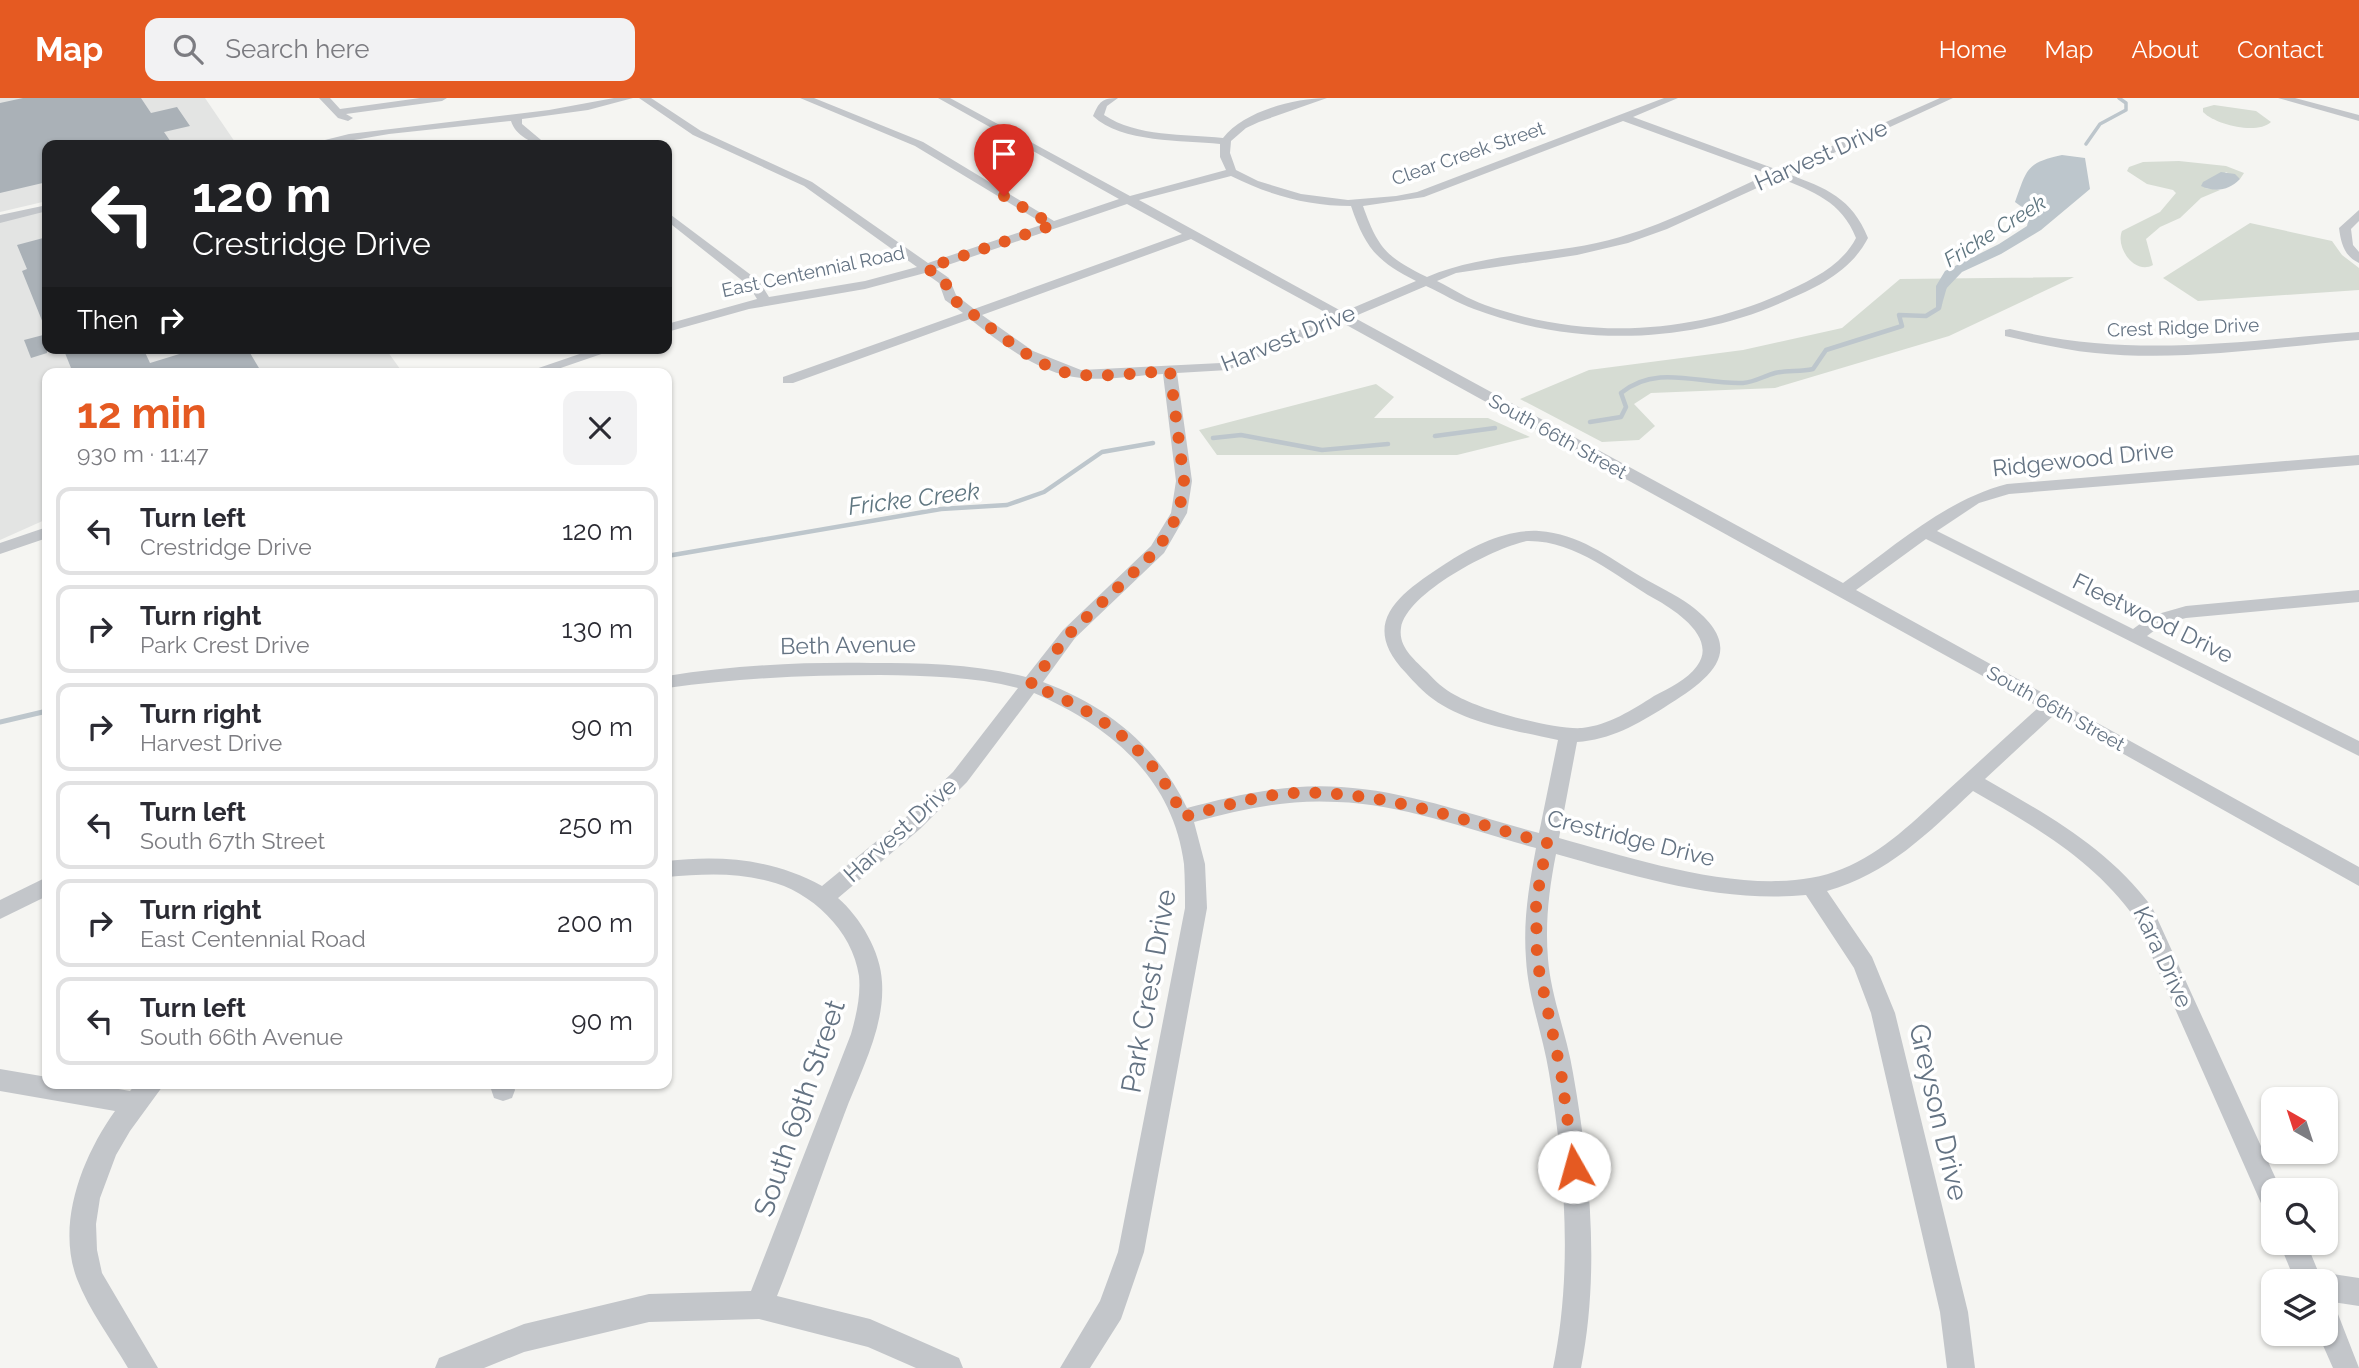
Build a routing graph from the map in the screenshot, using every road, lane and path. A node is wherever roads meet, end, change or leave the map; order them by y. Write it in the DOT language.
graph roads {
  1 [pos="324,98"];
  2 [pos="442,98"];
  3 [pos="628,98"];
  4 [pos="644,98"];
  5 [pos="805,98"];
  6 [pos="943,98"];
  7 [pos="1322,98"];
  8 [pos="1673,98"];
  9 [pos="1948,98"];
  10 [pos="2283,98"];
  11 [pos="2322,98"];
  12 [pos="1108,101"];
  13 [pos="2310,105"];
  14 [pos="338,112"];
  15 [pos="516,116"];
  16 [pos="1623,117"];
  17 [pos="2359,118"];
  18 [pos="365,133"];
  19 [pos="333,140"];
  20 [pos="368,140"];
  21 [pos="536,140"];
  22 [pos="1226,141"];
  23 [pos="1232,172"];
  24 [pos="1779,174"];
  25 [pos="1127,200"];
  26 [pos="1356,204"];
  27 [pos="42,207"];
  28 [pos="2359,214"];
  29 [pos="0,217"];
  30 [pos="672,219"];
  31 [pos="1053,225"];
  32 [pos="2359,231"];
  33 [pos="2345,234"];
  34 [pos="1191,235"];
  35 [pos="2359,243"];
  36 [pos="2359,260"];
  37 [pos="927,268"];
  38 [pos="1424,280"];
  39 [pos="765,302"];
  40 [pos="973,314"];
  41 [pos="1341,318"];
  42 [pos="672,327"];
  43 [pos="2010,333"];
  44 [pos="2359,335"];
  45 [pos="580,354"];
  46 [pos="592,354"];
  47 [pos="543,368"];
  48 [pos="546,368"];
  49 [pos="1170,371"];
  50 [pos="788,380"];
  51 [pos="2359,460"];
  52 [pos="1925,532"];
  53 [pos="42,534"];
  54 [pos="0,549"];
  55 [pos="1843,592"];
  56 [pos="2359,596"];
  57 [pos="2135,636"];
  58 [pos="672,681"];
  59 [pos="1030,685"];
  60 [pos="2052,706"];
  61 [pos="1569,735"];
  62 [pos="2359,748"];
  63 [pos="2174,772"];
  64 [pos="1972,780"];
  65 [pos="1183,817"];
  66 [pos="1547,843"];
  67 [pos="2359,865"];
  68 [pos="672,868"];
  69 [pos="2359,877"];
  70 [pos="1812,886"];
  71 [pos="42,888"];
  72 [pos="824,897"];
  73 [pos="0,909"];
  74 [pos="0,1080"];
  75 [pos="42,1087"];
  76 [pos="52,1089"];
  77 [pos="147,1089"];
  78 [pos="133,1103"];
  79 [pos="2263,1178"];
  80 [pos="2338,1289"];
  81 [pos="2359,1292"];
  82 [pos="759,1305"];
  83 [pos="2338,1346"];
  84 [pos="144,1368"];
  85 [pos="449,1368"];
  86 [pos="949,1368"];
  87 [pos="1074,1368"];
  88 [pos="1567,1368"];
  89 [pos="1961,1368"];
  90 [pos="2347,1368"];
  1 -- 14 [label="street"];
  2 -- 14 [label="street"];
  3 -- 15 [label="street"];
  4 -- 37 [label="street"];
  5 -- 31 [label="street"];
  6 -- 25 [label="street, South 66th Street"];
  7 -- 22 [label="street"];
  8 -- 16 [label="street, Clear Creek Street"];
  9 -- 24 [label="street, Harvest Drive"];
  10 -- 13 [label="street"];
  11 -- 13 [label="street"];
  12 -- 22 [label="street"];
  13 -- 17 [label="street"];
  14 -- 18 [label="street"];
  15 -- 18 [label="street"];
  15 -- 21 [label="street"];
  16 -- 24 [label="street"];
  16 -- 26 [label="street, Clear Creek Street"];
  18 -- 19 [label="street"];
  18 -- 20 [label="street"];
  22 -- 23 [label="street"];
  23 -- 25 [label="street, East Centennial Road"];
  23 -- 26 [label="street, Clear Creek Street"];
  24 -- 38 [label="street, Harvest Drive"];
  24 -- 38 [label="street"];
  25 -- 31 [label="street, East Centennial Road"];
  25 -- 34 [label="street, South 66th Street"];
  26 -- 38 [label="street"];
  27 -- 29 [label="street"];
  28 -- 33 [label="street"];
  30 -- 39 [label="street"];
  31 -- 37 [label="street, East Centennial Road"];
  32 -- 33 [label="street"];
  33 -- 35 [label="street"];
  33 -- 36 [label="street"];
  34 -- 40 [label="street"];
  34 -- 41 [label="street, South 66th Street"];
  37 -- 39 [label="street, East Centennial Road"];
  37 -- 40 [label="street"];
  38 -- 41 [label="street, Harvest Drive"];
  39 -- 42 [label="street, East Centennial Road"];
  40 -- 49 [label="street"];
  40 -- 50 [label="street"];
  41 -- 49 [label="street, Harvest Drive"];
  41 -- 55 [label="street, South 66th Street"];
  43 -- 44 [label="street, Crest Ridge Drive"];
  45 -- 47 [label="street"];
  46 -- 48 [label="street"];
  49 -- 59 [label="street, Harvest Drive"];
  51 -- 52 [label="street, Ridgewood Drive"];
  52 -- 55 [label="street, Ridgewood Drive"];
  52 -- 57 [label="street, Fleetwood Drive"];
  53 -- 54 [label="street"];
  55 -- 60 [label="street, South 66th Street"];
  56 -- 57 [label="street"];
  57 -- 62 [label="street, Fleetwood Drive"];
  58 -- 59 [label="street, Beth Avenue"];
  59 -- 65 [label="street, Park Crest Drive"];
  59 -- 72 [label="street, Harvest Drive"];
  60 -- 63 [label="street, South 66th Street"];
  60 -- 64 [label="street, Crestridge Drive"];
  61 -- 61 [label="street"];
  61 -- 66 [label="street"];
  63 -- 67 [label="street, South 66th Street"];
  63 -- 69 [label="street, South 66th Street"];
  64 -- 70 [label="street, Crestridge Drive"];
  64 -- 79 [label="street, Kara Drive"];
  65 -- 66 [label="street, Crestridge Drive"];
  65 -- 87 [label="street, Park Crest Drive"];
  66 -- 70 [label="street, Crestridge Drive"];
  66 -- 88 [label="street"];
  68 -- 72 [label="street, Harvest Drive"];
  70 -- 89 [label="street, Greyson Drive"];
  71 -- 73 [label="street"];
  72 -- 82 [label="street, South 69th Street"];
  74 -- 75 [label="street"];
  76 -- 78 [label="street"];
  77 -- 78 [label="street"];
  78 -- 84 [label="street"];
  80 -- 81 [label="street"];
  82 -- 85 [label="street"];
  82 -- 86 [label="street"];
  83 -- 90 [label="street"];
}
